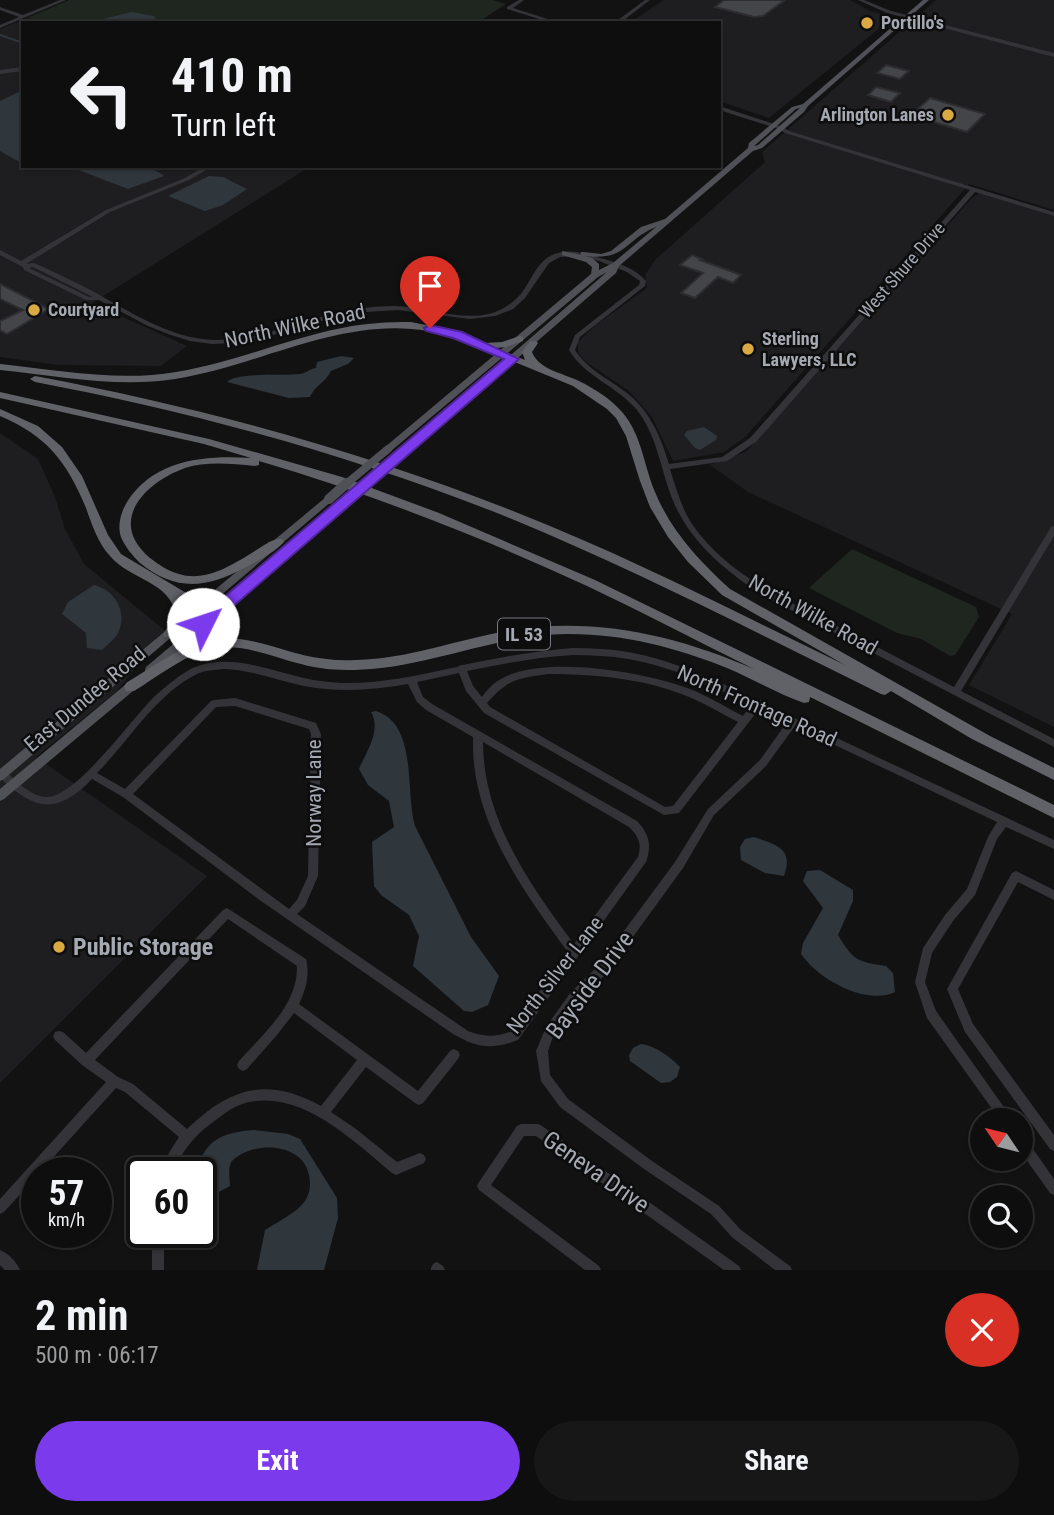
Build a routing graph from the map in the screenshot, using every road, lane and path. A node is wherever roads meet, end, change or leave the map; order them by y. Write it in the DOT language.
graph roads {
  1 [pos="64,0"];
  2 [pos="522,0"];
  3 [pos="648,0"];
  4 [pos="860,0"];
  5 [pos="926,0"];
  6 [pos="0,8"];
  7 [pos="23,17"];
  8 [pos="906,17"];
  9 [pos="551,21"];
  10 [pos="619,21"];
  11 [pos="0,27"];
  12 [pos="1054,55"];
  13 [pos="21,69"];
  14 [pos="0,72"];
  15 [pos="721,109"];
  16 [pos="777,127"];
  17 [pos="206,168"];
  18 [pos="974,189"];
  19 [pos="1054,214"];
  20 [pos="673,217"];
  21 [pos="0,252"];
  22 [pos="565,253"];
  23 [pos="584,254"];
  24 [pos="23,265"];
  25 [pos="616,265"];
  26 [pos="595,275"];
  27 [pos="520,339"];
  28 [pos="533,343"];
  29 [pos="480,345"];
  30 [pos="501,354"];
  31 [pos="513,359"];
  32 [pos="0,367"];
  33 [pos="544,370"];
  34 [pos="0,373"];
  35 [pos="0,395"];
  36 [pos="0,412"];
  37 [pos="667,467"];
  38 [pos="321,474"];
  39 [pos="1054,529"];
  40 [pos="278,542"];
  41 [pos="169,589"];
  42 [pos="223,606"];
  43 [pos="201,608"];
  44 [pos="169,634"];
  45 [pos="461,668"];
  46 [pos="411,680"];
  47 [pos="130,687"];
  48 [pos="956,692"];
  49 [pos="758,703"];
  50 [pos="481,704"];
  51 [pos="744,721"];
  52 [pos="793,721"];
  53 [pos="478,735"];
  54 [pos="985,738"];
  55 [pos="912,743"];
  56 [pos="1054,743"];
  57 [pos="1,774"];
  58 [pos="91,774"];
  59 [pos="1054,774"];
  60 [pos="14,784"];
  61 [pos="126,794"];
  62 [pos="0,796"];
  63 [pos="1054,812"];
  64 [pos="1004,821"];
  65 [pos="1054,845"];
  66 [pos="1054,895"];
  67 [pos="290,915"];
  68 [pos="575,953"];
  69 [pos="293,1006"];
  70 [pos="59,1036"];
  71 [pos="454,1055"];
  72 [pos="365,1059"];
  73 [pos="86,1060"];
  74 [pos="243,1065"];
  75 [pos="114,1082"];
  76 [pos="998,1108"];
  77 [pos="324,1111"];
  78 [pos="188,1136"];
  79 [pos="1054,1145"];
  80 [pos="173,1157"];
  81 [pos="420,1159"];
  82 [pos="1033,1159"];
  83 [pos="1054,1189"];
  84 [pos="0,1208"];
  85 [pos="158,1248"];
  86 [pos="0,1256"];
  87 [pos="14,1270"];
  88 [pos="158,1270"];
  89 [pos="596,1270"];
  90 [pos="735,1270"];
  91 [pos="786,1270"];
  1 -- 7 [label="street"];
  2 -- 9 [label="street"];
  3 -- 10 [label="street"];
  4 -- 8 [label="street"];
  5 -- 8 [label="main road"];
  6 -- 7 [label="street"];
  7 -- 11 [label="street"];
  8 -- 12 [label="street"];
  8 -- 16 [label="main road"];
  13 -- 14 [label="street"];
  15 -- 16 [label="street"];
  16 -- 18 [label="street"];
  16 -- 20 [label="main road"];
  17 -- 24 [label="street"];
  18 -- 19 [label="street"];
  18 -- 37 [label="street, West Shure Drive"];
  20 -- 23 [label="main road"];
  20 -- 25 [label="main road"];
  21 -- 24 [label="street, North Wilke Road"];
  22 -- 23 [label="street, North Wilke Road"];
  22 -- 24 [label="street, North Wilke Road"];
  22 -- 26 [label="main road"];
  23 -- 25 [label="street, North Wilke Road"];
  25 -- 26 [label="main road, East Dundee Road"];
  25 -- 28 [label="main road, East Dundee Road"];
  25 -- 37 [label="street, North Wilke Road"];
  26 -- 27 [label="main road, East Dundee Road"];
  27 -- 29 [label="highway"];
  27 -- 30 [label="main road, East Dundee Road"];
  28 -- 31 [label="main road, East Dundee Road"];
  28 -- 33 [label="highway"];
  29 -- 30 [label="highway"];
  29 -- 32 [label="highway"];
  30 -- 31 [label="highway"];
  30 -- 40 [label="main road, East Dundee Road, bridge"];
  31 -- 33 [label="highway"];
  31 -- 42 [label="main road, East Dundee Road, bridge"];
  33 -- 54 [label="highway"];
  34 -- 54 [label="highway"];
  35 -- 38 [label="highway"];
  36 -- 41 [label="highway"];
  37 -- 48 [label="street, North Wilke Road"];
  38 -- 40 [label="highway"];
  38 -- 55 [label="highway"];
  39 -- 48 [label="street"];
  40 -- 43 [label="main road, East Dundee Road"];
  41 -- 43 [label="highway"];
  41 -- 44 [label="highway"];
  42 -- 43 [label="highway"];
  42 -- 47 [label="main road, East Dundee Road"];
  43 -- 44 [label="main road, East Dundee Road"];
  44 -- 57 [label="main road, East Dundee Road"];
  45 -- 46 [label="street, North Frontage Road"];
  45 -- 49 [label="street, North Frontage Road"];
  45 -- 50 [label="street"];
  46 -- 53 [label="street, North Silver Lane"];
  46 -- 58 [label="street, North Frontage Road"];
  47 -- 55 [label="highway, IL 53"];
  47 -- 60 [label="main road, East Dundee Road / IL 53"];
  48 -- 56 [label="street, North Wilke Road"];
  49 -- 51 [label="street"];
  49 -- 52 [label="street, North Frontage Road"];
  50 -- 51 [label="street"];
  50 -- 51 [label="street"];
  52 -- 64 [label="street, North Frontage Road"];
  52 -- 91 [label="street, Bayside Drive"];
  53 -- 68 [label="street"];
  53 -- 68 [label="street, North Silver Lane"];
  54 -- 59 [label="highway"];
  55 -- 63 [label="highway, IL 53"];
  57 -- 60 [label="street, North Frontage Road"];
  58 -- 60 [label="street, North Frontage Road"];
  58 -- 61 [label="street, North Silver Lane"];
  60 -- 62 [label="main road, East Dundee Road / IL 53"];
  61 -- 67 [label="street, North Silver Lane"];
  61 -- 67 [label="street, Norway Lane"];
  64 -- 65 [label="street, North Frontage Road"];
  64 -- 76 [label="street"];
  66 -- 79 [label="street"];
  67 -- 68 [label="street, North Silver Lane"];
  69 -- 72 [label="street"];
  69 -- 73 [label="street"];
  69 -- 74 [label="street"];
  70 -- 73 [label="street"];
  71 -- 72 [label="street"];
  72 -- 77 [label="street"];
  73 -- 75 [label="street"];
  75 -- 78 [label="street"];
  75 -- 84 [label="street"];
  77 -- 78 [label="street"];
  77 -- 81 [label="street"];
  78 -- 80 [label="street"];
  82 -- 83 [label="street"];
  85 -- 88 [label="street"];
  86 -- 87 [label="street"];
  89 -- 90 [label="street, Geneva Drive"];
}
